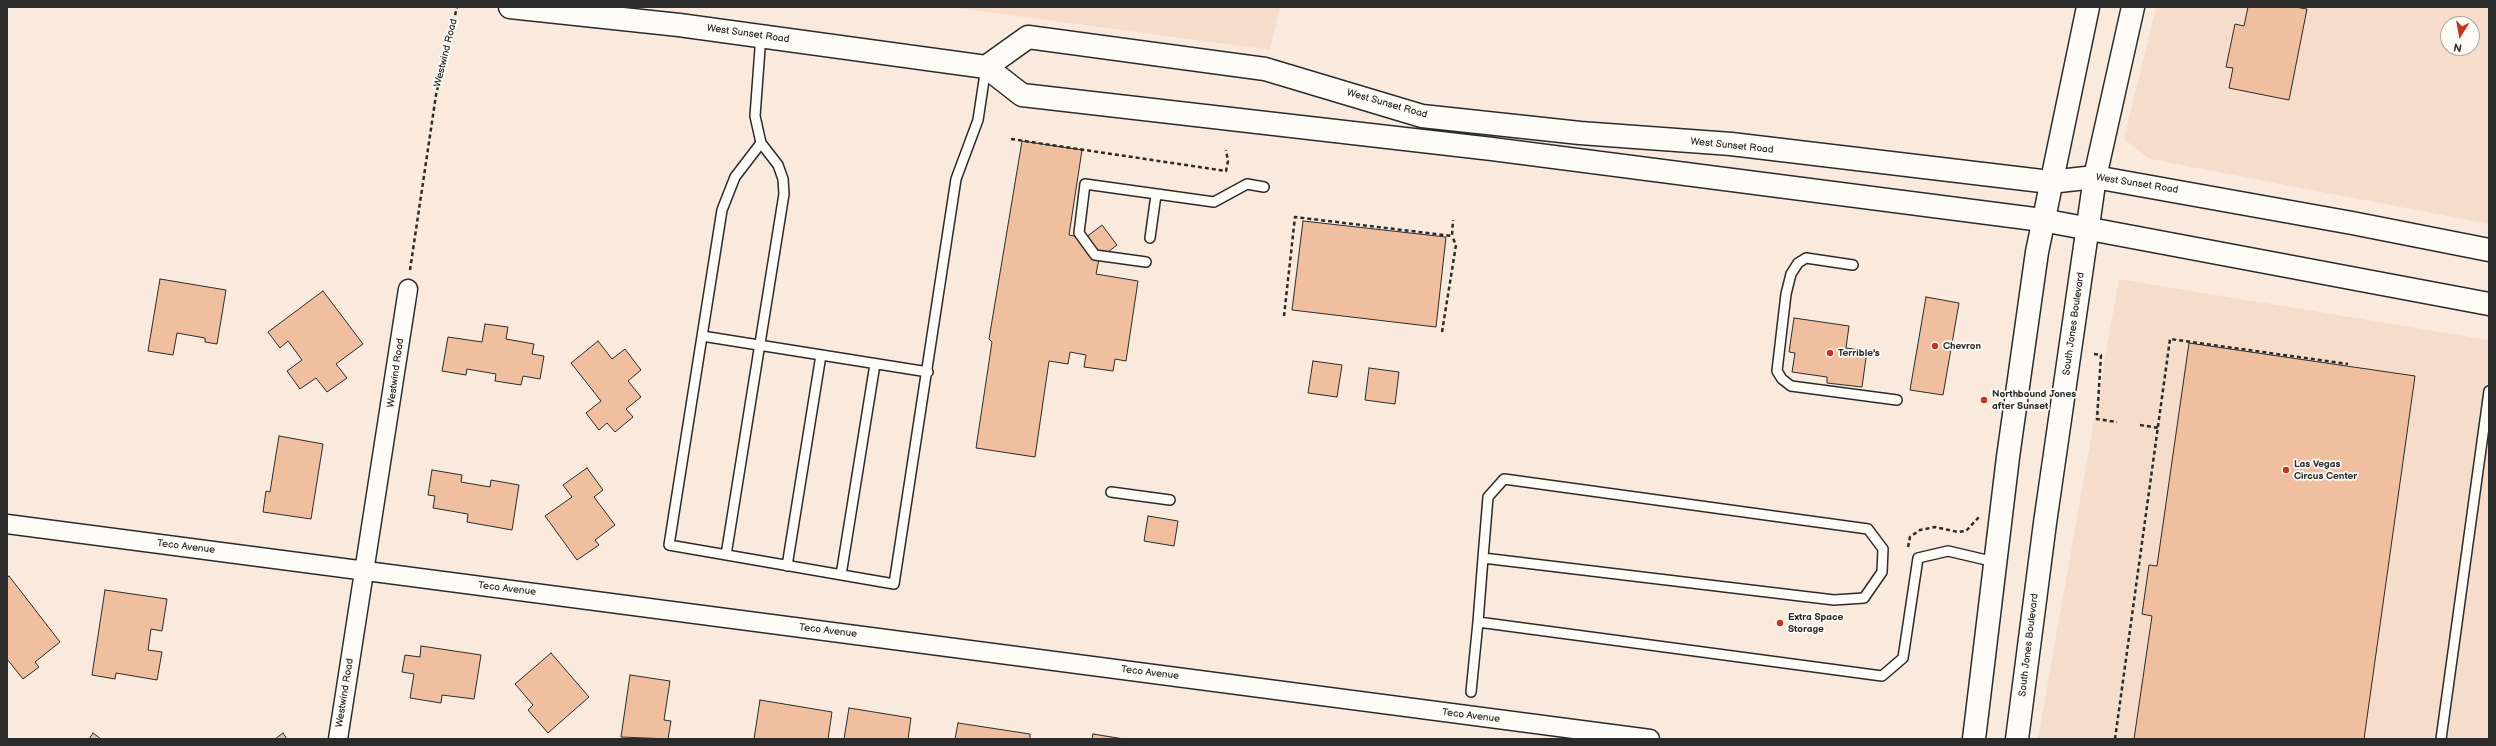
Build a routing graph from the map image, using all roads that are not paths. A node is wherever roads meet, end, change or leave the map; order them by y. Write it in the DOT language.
graph roads {
  1 [pos="510,7"];
  2 [pos="2088,7"];
  3 [pos="2133,7"];
  4 [pos="761,35"];
  5 [pos="986,67"];
  6 [pos="761,143"];
  7 [pos="2095,177"];
  8 [pos="2050,182"];
  9 [pos="1264,187"];
  10 [pos="1156,195"];
  11 [pos="2042,220"];
  12 [pos="2088,227"];
  13 [pos="1150,238"];
  14 [pos="2489,250"];
  15 [pos="1146,262"];
  16 [pos="1853,265"];
  17 [pos="408,289"];
  18 [pos="2489,304"];
  19 [pos="702,336"];
  20 [pos="760,346"];
  21 [pos="821,355"];
  22 [pos="875,364"];
  23 [pos="928,372"];
  24 [pos="2489,394"];
  25 [pos="1897,400"];
  26 [pos="1112,492"];
  27 [pos="1170,500"];
  28 [pos="7,524"];
  29 [pos="726,555"];
  30 [pos="1482,558"];
  31 [pos="1996,562"];
  32 [pos="787,566"];
  33 [pos="364,570"];
  34 [pos="841,575"];
  35 [pos="1478,622"];
  36 [pos="1471,692"];
  37 [pos="338,739"];
  38 [pos="1650,739"];
  39 [pos="1974,739"];
  40 [pos="2017,739"];
  41 [pos="2442,739"];
  1 -- 4 [label="main road, West Sunset Road"];
  2 -- 8 [label="main road"];
  3 -- 7 [label="main road, South Jones Boulevard"];
  4 -- 5 [label="main road, West Sunset Road"];
  4 -- 6 [label="lane"];
  5 -- 8 [label="main road, West Sunset Road"];
  5 -- 11 [label="main road, West Sunset Road"];
  5 -- 23 [label="lane"];
  6 -- 19 [label="lane"];
  6 -- 20 [label="lane"];
  7 -- 8 [label="main road, West Sunset Road"];
  7 -- 12 [label="main road, South Jones Boulevard"];
  7 -- 14 [label="main road, West Sunset Road"];
  8 -- 11 [label="main road"];
  9 -- 10 [label="lane"];
  10 -- 13 [label="lane"];
  10 -- 15 [label="lane"];
  11 -- 12 [label="main road, West Sunset Road"];
  11 -- 31 [label="main road"];
  12 -- 18 [label="main road, West Sunset Road"];
  12 -- 40 [label="main road, South Jones Boulevard"];
  16 -- 25 [label="lane"];
  17 -- 33 [label="street, Westwind Road"];
  19 -- 20 [label="lane"];
  19 -- 29 [label="lane"];
  20 -- 21 [label="lane"];
  20 -- 29 [label="lane"];
  21 -- 22 [label="lane"];
  21 -- 32 [label="lane"];
  22 -- 23 [label="lane"];
  22 -- 34 [label="lane"];
  23 -- 34 [label="lane"];
  24 -- 41 [label="lane"];
  26 -- 27 [label="lane"];
  28 -- 33 [label="street, Teco Avenue"];
  29 -- 32 [label="lane"];
  30 -- 30 [label="lane"];
  30 -- 35 [label="lane"];
  31 -- 35 [label="lane"];
  31 -- 39 [label="main road"];
  32 -- 34 [label="lane"];
  33 -- 37 [label="street, Westwind Road"];
  33 -- 38 [label="street, Teco Avenue"];
  35 -- 36 [label="lane"];
}
